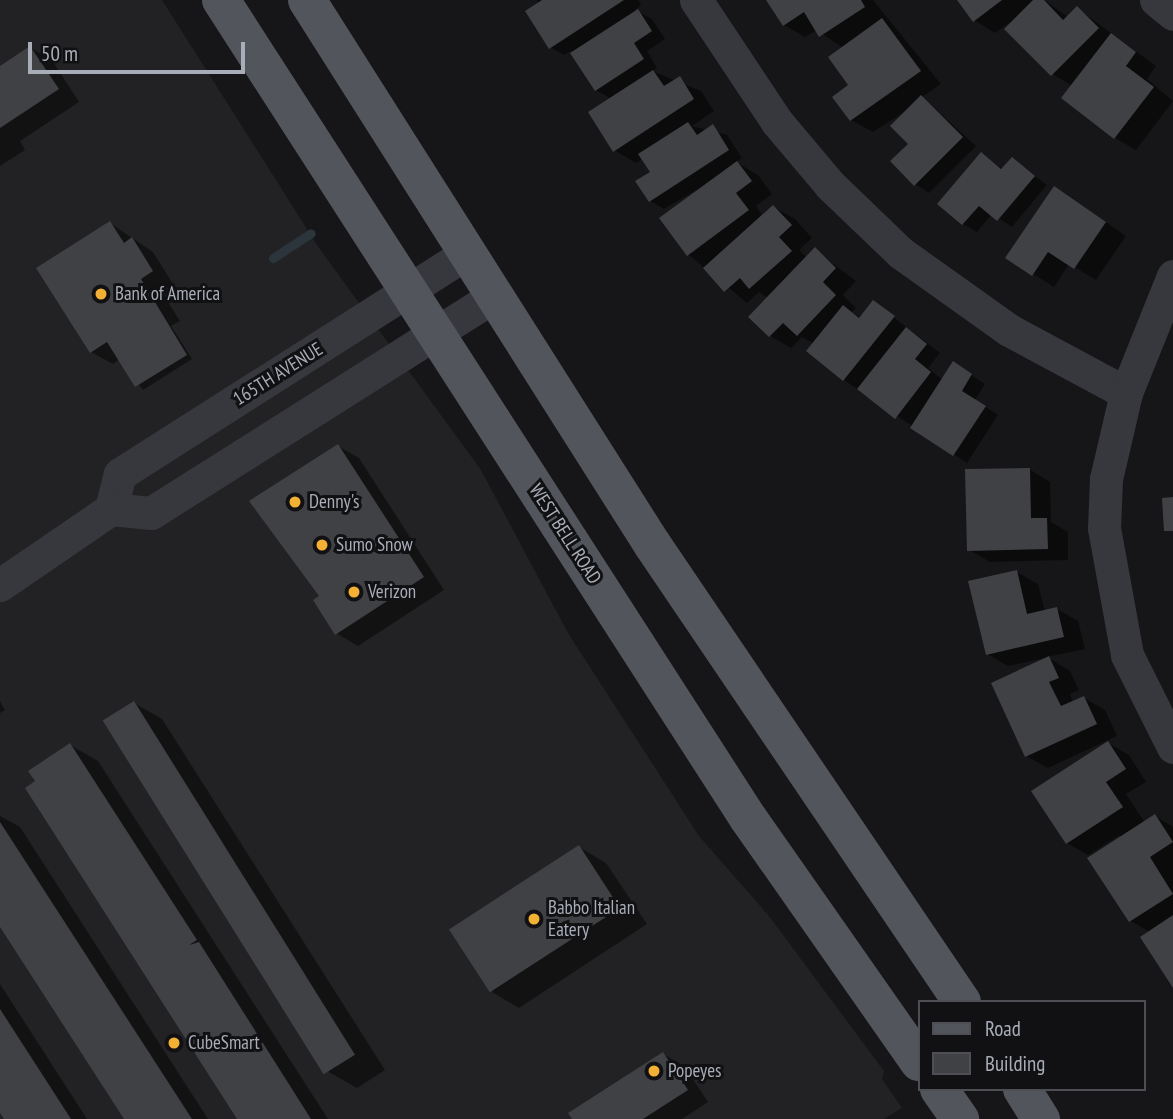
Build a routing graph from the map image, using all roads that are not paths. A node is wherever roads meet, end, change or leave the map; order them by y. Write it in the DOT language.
graph roads {
  1 [pos="220,0"];
  2 [pos="307,0"];
  3 [pos="696,0"];
  4 [pos="1156,0"];
  5 [pos="1173,14"];
  6 [pos="467,253"];
  7 [pos="1173,276"];
  8 [pos="409,290"];
  9 [pos="494,296"];
  10 [pos="435,331"];
  11 [pos="1126,393"];
  12 [pos="111,509"];
  13 [pos="0,585"];
  14 [pos="1173,747"];
  15 [pos="961,1000"];
  16 [pos="918,1061"];
  17 [pos="940,1091"];
  18 [pos="1022,1091"];
  19 [pos="960,1119"];
  20 [pos="1041,1119"];
  1 -- 8 [label="main road, WEST BELL ROAD"];
  2 -- 6 [label="main road"];
  3 -- 11 [label="street"];
  4 -- 5 [label="street"];
  6 -- 8 [label="street, 165TH AVENUE"];
  6 -- 9 [label="main road"];
  7 -- 11 [label="street"];
  8 -- 10 [label="main road, WEST BELL ROAD"];
  8 -- 12 [label="street, 165TH AVENUE"];
  9 -- 10 [label="street"];
  9 -- 15 [label="main road"];
  10 -- 12 [label="street"];
  10 -- 16 [label="main road, WEST BELL ROAD"];
  11 -- 14 [label="street"];
  12 -- 13 [label="street"];
  17 -- 19 [label="main road"];
  18 -- 20 [label="main road"];
}
